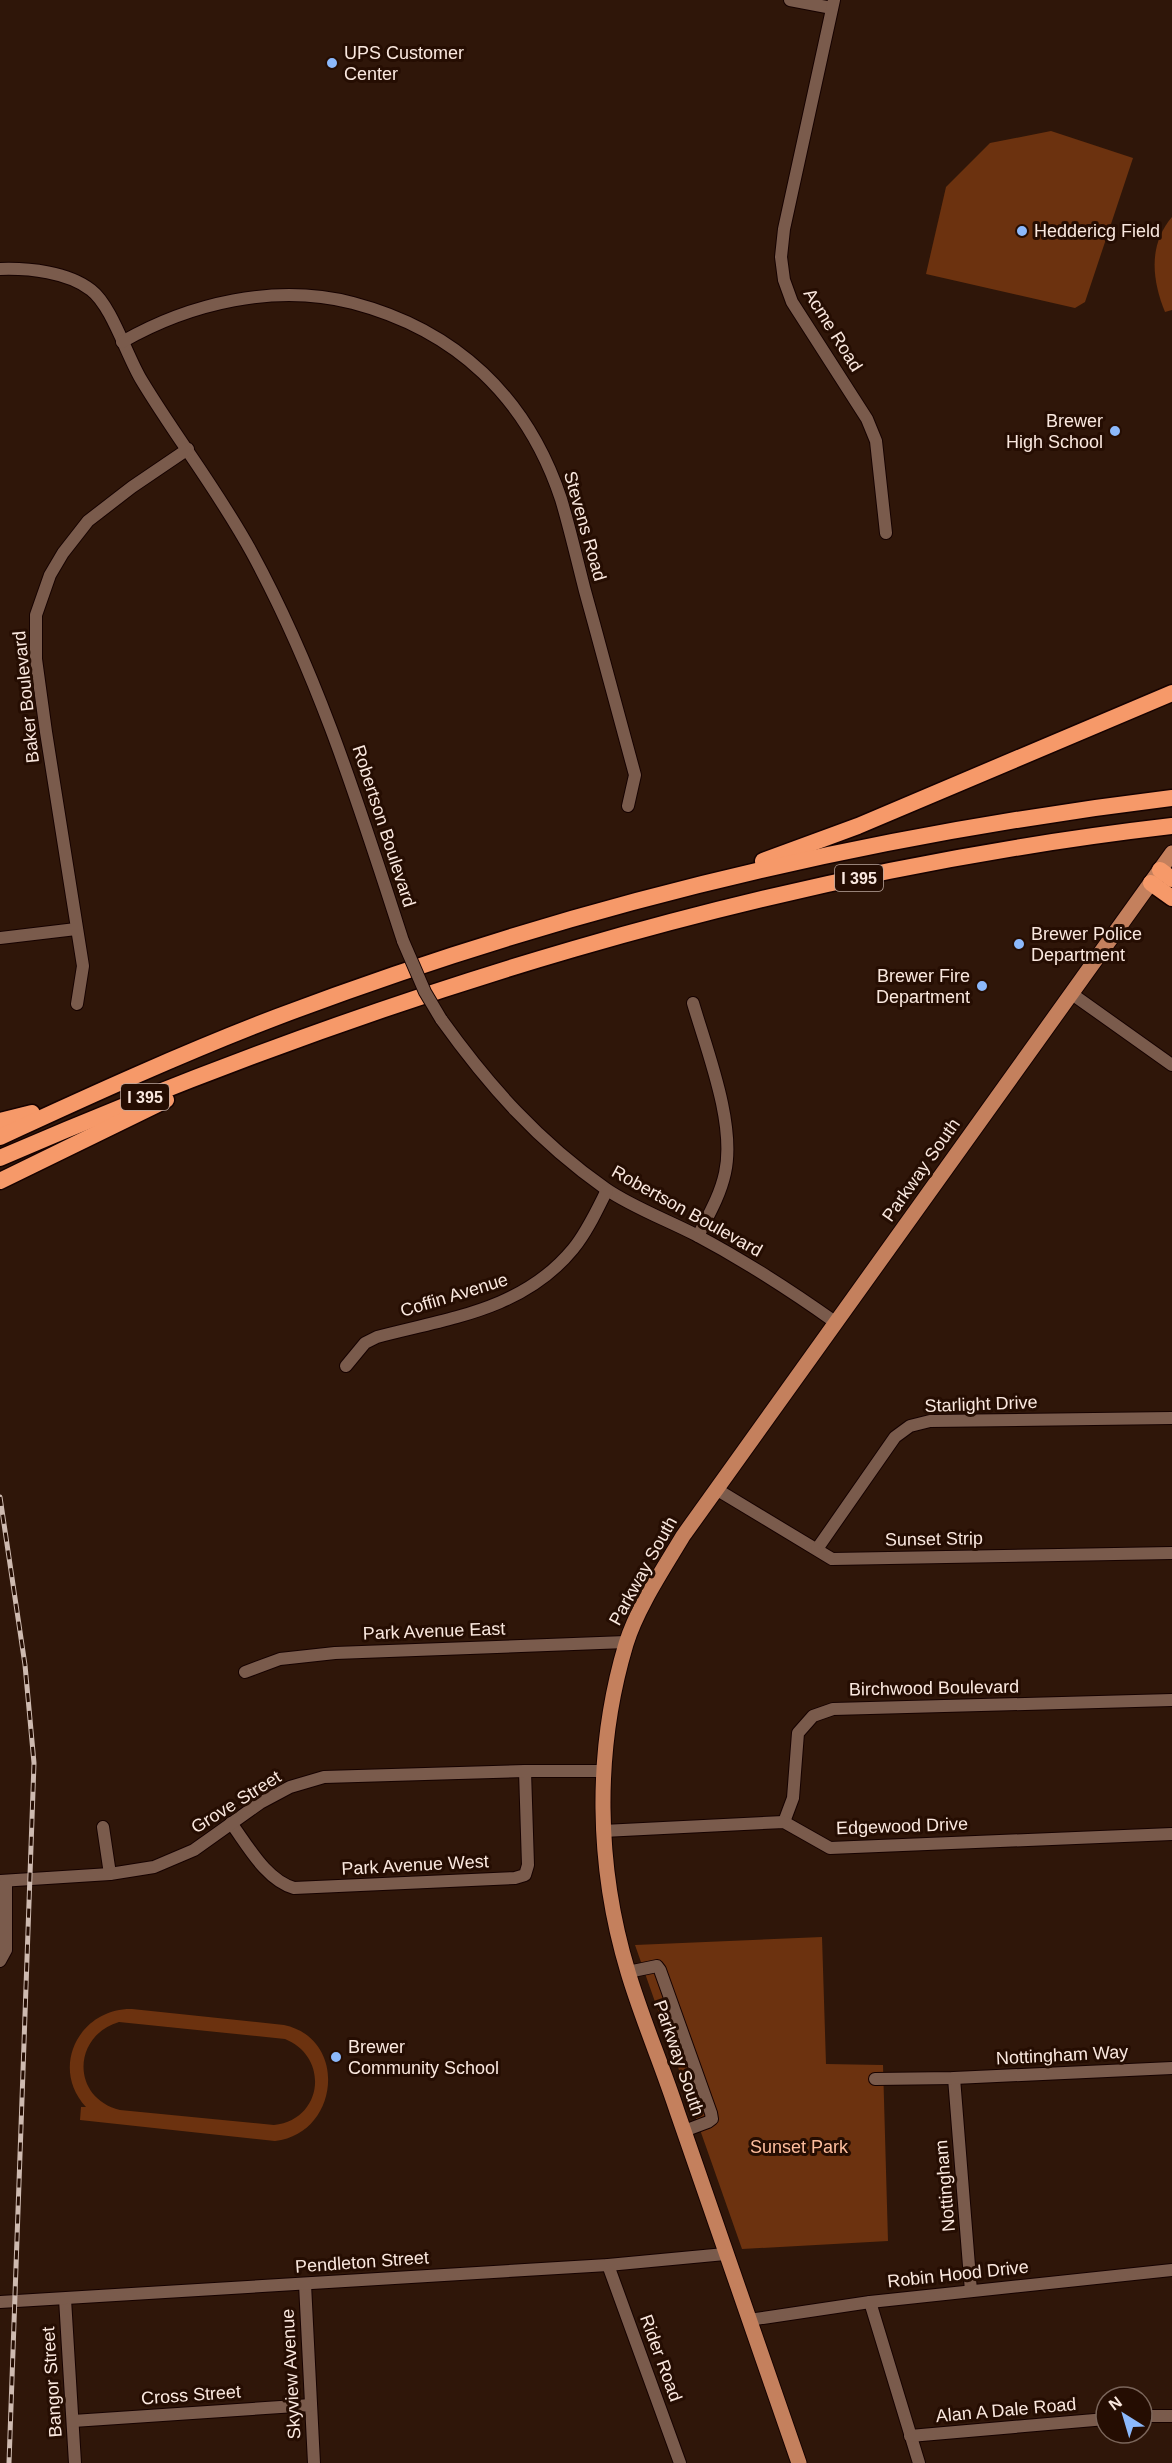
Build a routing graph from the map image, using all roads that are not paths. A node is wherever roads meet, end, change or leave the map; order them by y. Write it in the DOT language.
graph roads {
  1 [pos="790,0"];
  2 [pos="833,4"];
  3 [pos="0,269"];
  4 [pos="122,342"];
  5 [pos="188,449"];
  6 [pos="885,533"];
  7 [pos="1172,693"];
  8 [pos="1172,798"];
  9 [pos="628,806"];
  10 [pos="1172,826"];
  11 [pos="1172,854"];
  12 [pos="1161,877"];
  13 [pos="1172,898"];
  14 [pos="613,908"];
  15 [pos="76,929"];
  16 [pos="0,938"];
  17 [pos="1072,994"];
  18 [pos="693,1003"];
  19 [pos="77,1004"];
  20 [pos="291,1040"];
  21 [pos="1172,1065"];
  22 [pos="120,1082"];
  23 [pos="0,1121"];
  24 [pos="0,1137"];
  25 [pos="0,1158"];
  26 [pos="0,1181"];
  27 [pos="607,1190"];
  28 [pos="698,1236"];
  29 [pos="835,1322"];
  30 [pos="346,1366"];
  31 [pos="1172,1418"];
  32 [pos="716,1489"];
  33 [pos="817,1549"];
  34 [pos="1172,1553"];
  35 [pos="626,1642"];
  36 [pos="245,1672"];
  37 [pos="1172,1700"];
  38 [pos="525,1771"];
  39 [pos="603,1771"];
  40 [pos="784,1822"];
  41 [pos="231,1823"];
  42 [pos="103,1827"];
  43 [pos="603,1831"];
  44 [pos="1172,1834"];
  45 [pos="110,1874"];
  46 [pos="3,1881"];
  47 [pos="0,1961"];
  48 [pos="628,1972"];
  49 [pos="1172,2068"];
  50 [pos="954,2078"];
  51 [pos="876,2079"];
  52 [pos="684,2131"];
  53 [pos="725,2254"];
  54 [pos="608,2265"];
  55 [pos="1172,2270"];
  56 [pos="305,2284"];
  57 [pos="971,2291"];
  58 [pos="65,2299"];
  59 [pos="0,2302"];
  60 [pos="870,2302"];
  61 [pos="749,2320"];
  62 [pos="311,2405"];
  63 [pos="1154,2416"];
  64 [pos="1172,2416"];
  65 [pos="1094,2420"];
  66 [pos="73,2421"];
  67 [pos="910,2436"];
  68 [pos="75,2463"];
  69 [pos="314,2463"];
  70 [pos="680,2463"];
  71 [pos="799,2463"];
  72 [pos="919,2463"];
  1 -- 2 [label="street"];
  2 -- 6 [label="street, Acme Road"];
  3 -- 4 [label="street, Robertson Boulevard"];
  4 -- 5 [label="street, Robertson Boulevard"];
  4 -- 9 [label="street, Stevens Road"];
  5 -- 15 [label="street, Baker Boulevard"];
  5 -- 27 [label="street, Robertson Boulevard, bridge"];
  7 -- 14 [label="highway"];
  8 -- 14 [label="highway, I 395"];
  10 -- 20 [label="highway, I 395"];
  11 -- 12 [label="main road, Parkway South"];
  12 -- 13 [label="highway"];
  12 -- 17 [label="main road, Parkway South"];
  14 -- 22 [label="highway, I 395"];
  15 -- 16 [label="street"];
  15 -- 19 [label="street, Baker Boulevard"];
  17 -- 21 [label="street"];
  17 -- 29 [label="main road, Parkway South"];
  18 -- 28 [label="street"];
  20 -- 25 [label="highway, I 395"];
  20 -- 26 [label="highway"];
  22 -- 23 [label="highway"];
  22 -- 24 [label="highway, I 395"];
  27 -- 28 [label="street, Robertson Boulevard"];
  27 -- 30 [label="street, Coffin Avenue"];
  28 -- 29 [label="street, Robertson Boulevard"];
  29 -- 32 [label="main road, Parkway South"];
  31 -- 33 [label="street, Starlight Drive"];
  32 -- 33 [label="street, Sunset Strip"];
  32 -- 35 [label="main road, Parkway South"];
  33 -- 34 [label="street, Sunset Strip"];
  35 -- 36 [label="street, Park Avenue East"];
  35 -- 39 [label="main road, Parkway South"];
  37 -- 40 [label="street, Birchwood Boulevard"];
  38 -- 39 [label="street, Grove Street"];
  38 -- 41 [label="street, Grove Street"];
  38 -- 41 [label="street, Park Avenue West"];
  39 -- 43 [label="main road, Parkway South"];
  40 -- 43 [label="street"];
  40 -- 44 [label="street, Edgewood Drive"];
  41 -- 45 [label="street, Grove Street"];
  42 -- 45 [label="street"];
  43 -- 48 [label="main road, Parkway South"];
  45 -- 46 [label="street, Grove Street"];
  46 -- 47 [label="street"];
  48 -- 52 [label="main road, Parkway South"];
  48 -- 52 [label="street"];
  49 -- 50 [label="street, Nottingham Way"];
  50 -- 51 [label="street, Nottingham Way"];
  50 -- 57 [label="street, Nottingham"];
  52 -- 53 [label="main road, Parkway South"];
  53 -- 54 [label="street, Pendleton Street"];
  53 -- 61 [label="main road, Parkway South"];
  54 -- 56 [label="street, Pendleton Street"];
  54 -- 70 [label="street, Rider Road"];
  55 -- 57 [label="street, Robin Hood Drive"];
  56 -- 58 [label="street, Pendleton Street"];
  56 -- 62 [label="street, Skyview Avenue"];
  57 -- 60 [label="street, Robin Hood Drive"];
  58 -- 59 [label="street, Pendleton Street"];
  58 -- 66 [label="street, Bangor Street"];
  60 -- 61 [label="street, Robin Hood Drive"];
  60 -- 67 [label="street"];
  61 -- 71 [label="main road, Parkway South"];
  62 -- 66 [label="street, Cross Street"];
  62 -- 69 [label="street, Skyview Avenue"];
  63 -- 64 [label="street"];
  65 -- 67 [label="street, Alan A Dale Road"];
  66 -- 68 [label="street, Bangor Street"];
  67 -- 72 [label="street"];
}
